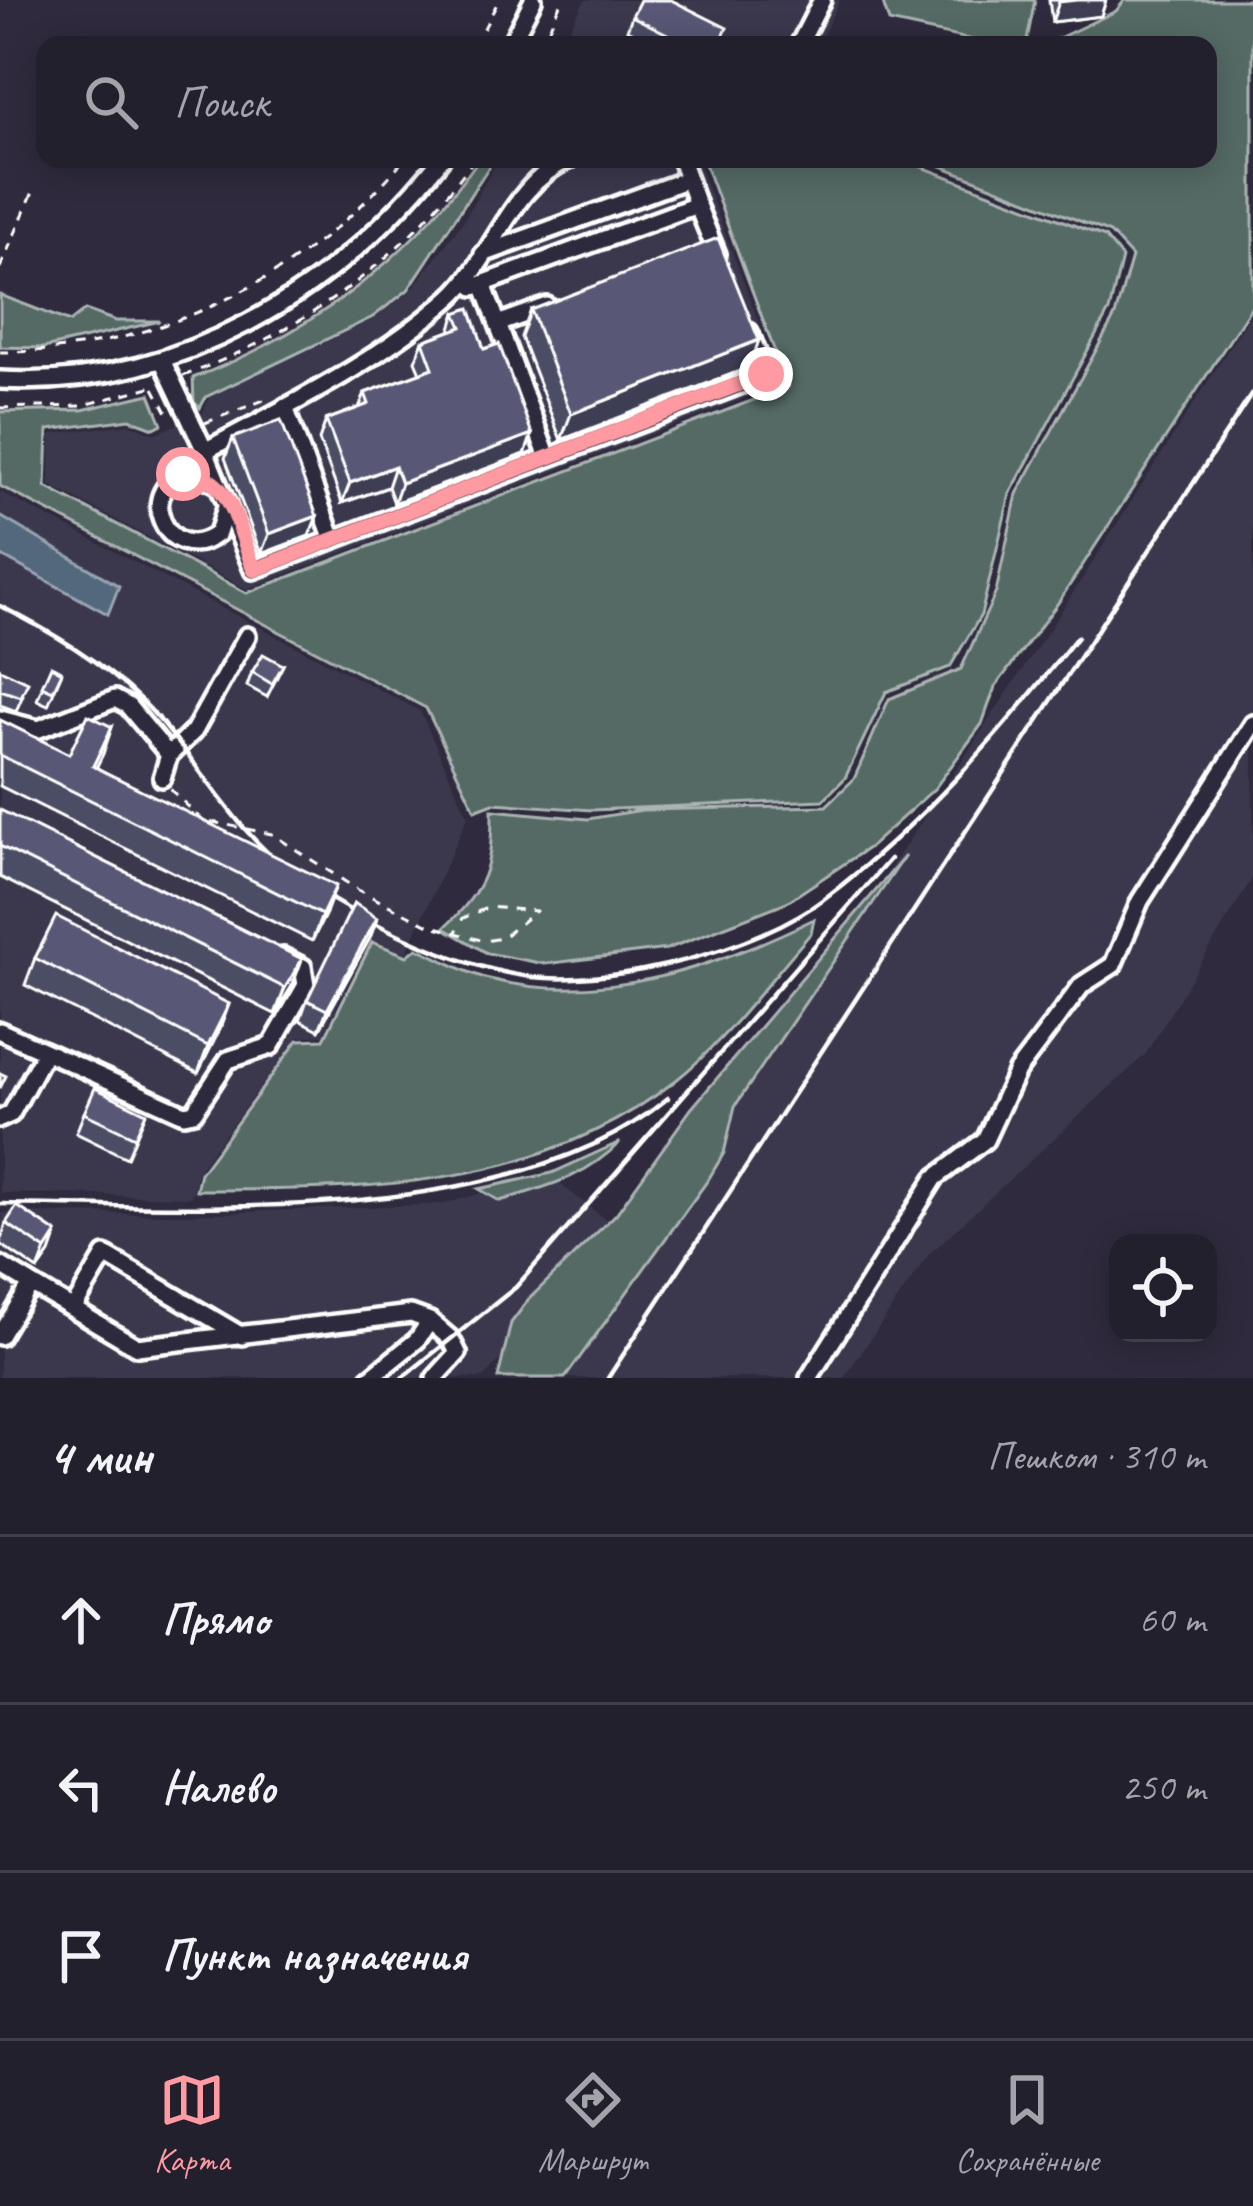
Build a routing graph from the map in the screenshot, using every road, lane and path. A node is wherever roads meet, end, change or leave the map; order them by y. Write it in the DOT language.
graph roads {
  1 [pos="499,0"];
  2 [pos="533,0"];
  3 [pos="562,0"];
  4 [pos="822,0"];
  5 [pos="480,36"];
  6 [pos="515,36"];
  7 [pos="545,36"];
  8 [pos="804,36"];
  9 [pos="396,168"];
  10 [pos="433,168"];
  11 [pos="559,168"];
  12 [pos="684,168"];
  13 [pos="688,179"];
  14 [pos="33,192"];
  15 [pos="698,205"];
  16 [pos="713,245"];
  17 [pos="692,253"];
  18 [pos="483,254"];
  19 [pos="722,266"];
  20 [pos="0,268"];
  21 [pos="483,284"];
  22 [pos="454,295"];
  23 [pos="562,300"];
  24 [pos="740,310"];
  25 [pos="498,324"];
  26 [pos="0,352"];
  27 [pos="162,360"];
  28 [pos="0,380"];
  29 [pos="153,386"];
  30 [pos="281,401"];
  31 [pos="170,418"];
  32 [pos="194,427"];
  33 [pos="205,451"];
  34 [pos="548,458"];
  35 [pos="195,473"];
  36 [pos="225,496"];
  37 [pos="333,539"];
  38 [pos="247,636"];
  39 [pos="0,719"];
  40 [pos="1253,724"];
  41 [pos="169,755"];
  42 [pos="162,778"];
  43 [pos="455,934"];
  44 [pos="262,947"];
  45 [pos="0,1031"];
  46 [pos="45,1052"];
  47 [pos="0,1119"];
  48 [pos="0,1264"];
  49 [pos="31,1284"];
  50 [pos="74,1309"];
  51 [pos="430,1321"];
  52 [pos="0,1336"];
  53 [pos="242,1336"];
  54 [pos="370,1378"];
  55 [pos="435,1378"];
  56 [pos="808,1378"];
  1 -- 5 [label="path"];
  2 -- 6 [label="street"];
  3 -- 7 [label="path"];
  4 -- 8 [label="street"];
  9 -- 26 [label="path"];
  10 -- 27 [label="street"];
  11 -- 18 [label="street"];
  12 -- 13 [label="street"];
  13 -- 15 [label="street"];
  13 -- 18 [label="street"];
  14 -- 20 [label="path"];
  15 -- 16 [label="street"];
  15 -- 21 [label="street"];
  16 -- 17 [label="street"];
  16 -- 19 [label="street"];
  18 -- 22 [label="street"];
  21 -- 22 [label="street"];
  21 -- 25 [label="street"];
  22 -- 30 [label="street"];
  23 -- 25 [label="street"];
  24 -- 34 [label="street"];
  25 -- 34 [label="street"];
  27 -- 28 [label="street"];
  27 -- 32 [label="street"];
  29 -- 31 [label="path"];
  30 -- 32 [label="path"];
  30 -- 33 [label="street"];
  30 -- 37 [label="street"];
  32 -- 33 [label="street"];
  33 -- 35 [label="street"];
  33 -- 36 [label="street"];
  34 -- 37 [label="street"];
  35 -- 36 [label="street"];
  35 -- 36 [label="street"];
  36 -- 37 [label="street"];
  38 -- 41 [label="street"];
  39 -- 41 [label="street"];
  40 -- 56 [label="street"];
  41 -- 42 [label="street"];
  42 -- 43 [label="path"];
  43 -- 43 [label="path"];
  44 -- 46 [label="street"];
  45 -- 46 [label="street"];
  46 -- 47 [label="street"];
  48 -- 49 [label="street"];
  49 -- 50 [label="street"];
  49 -- 52 [label="street"];
  50 -- 53 [label="street"];
  50 -- 53 [label="street"];
  51 -- 53 [label="street"];
  51 -- 54 [label="street"];
  51 -- 55 [label="street"];
}
